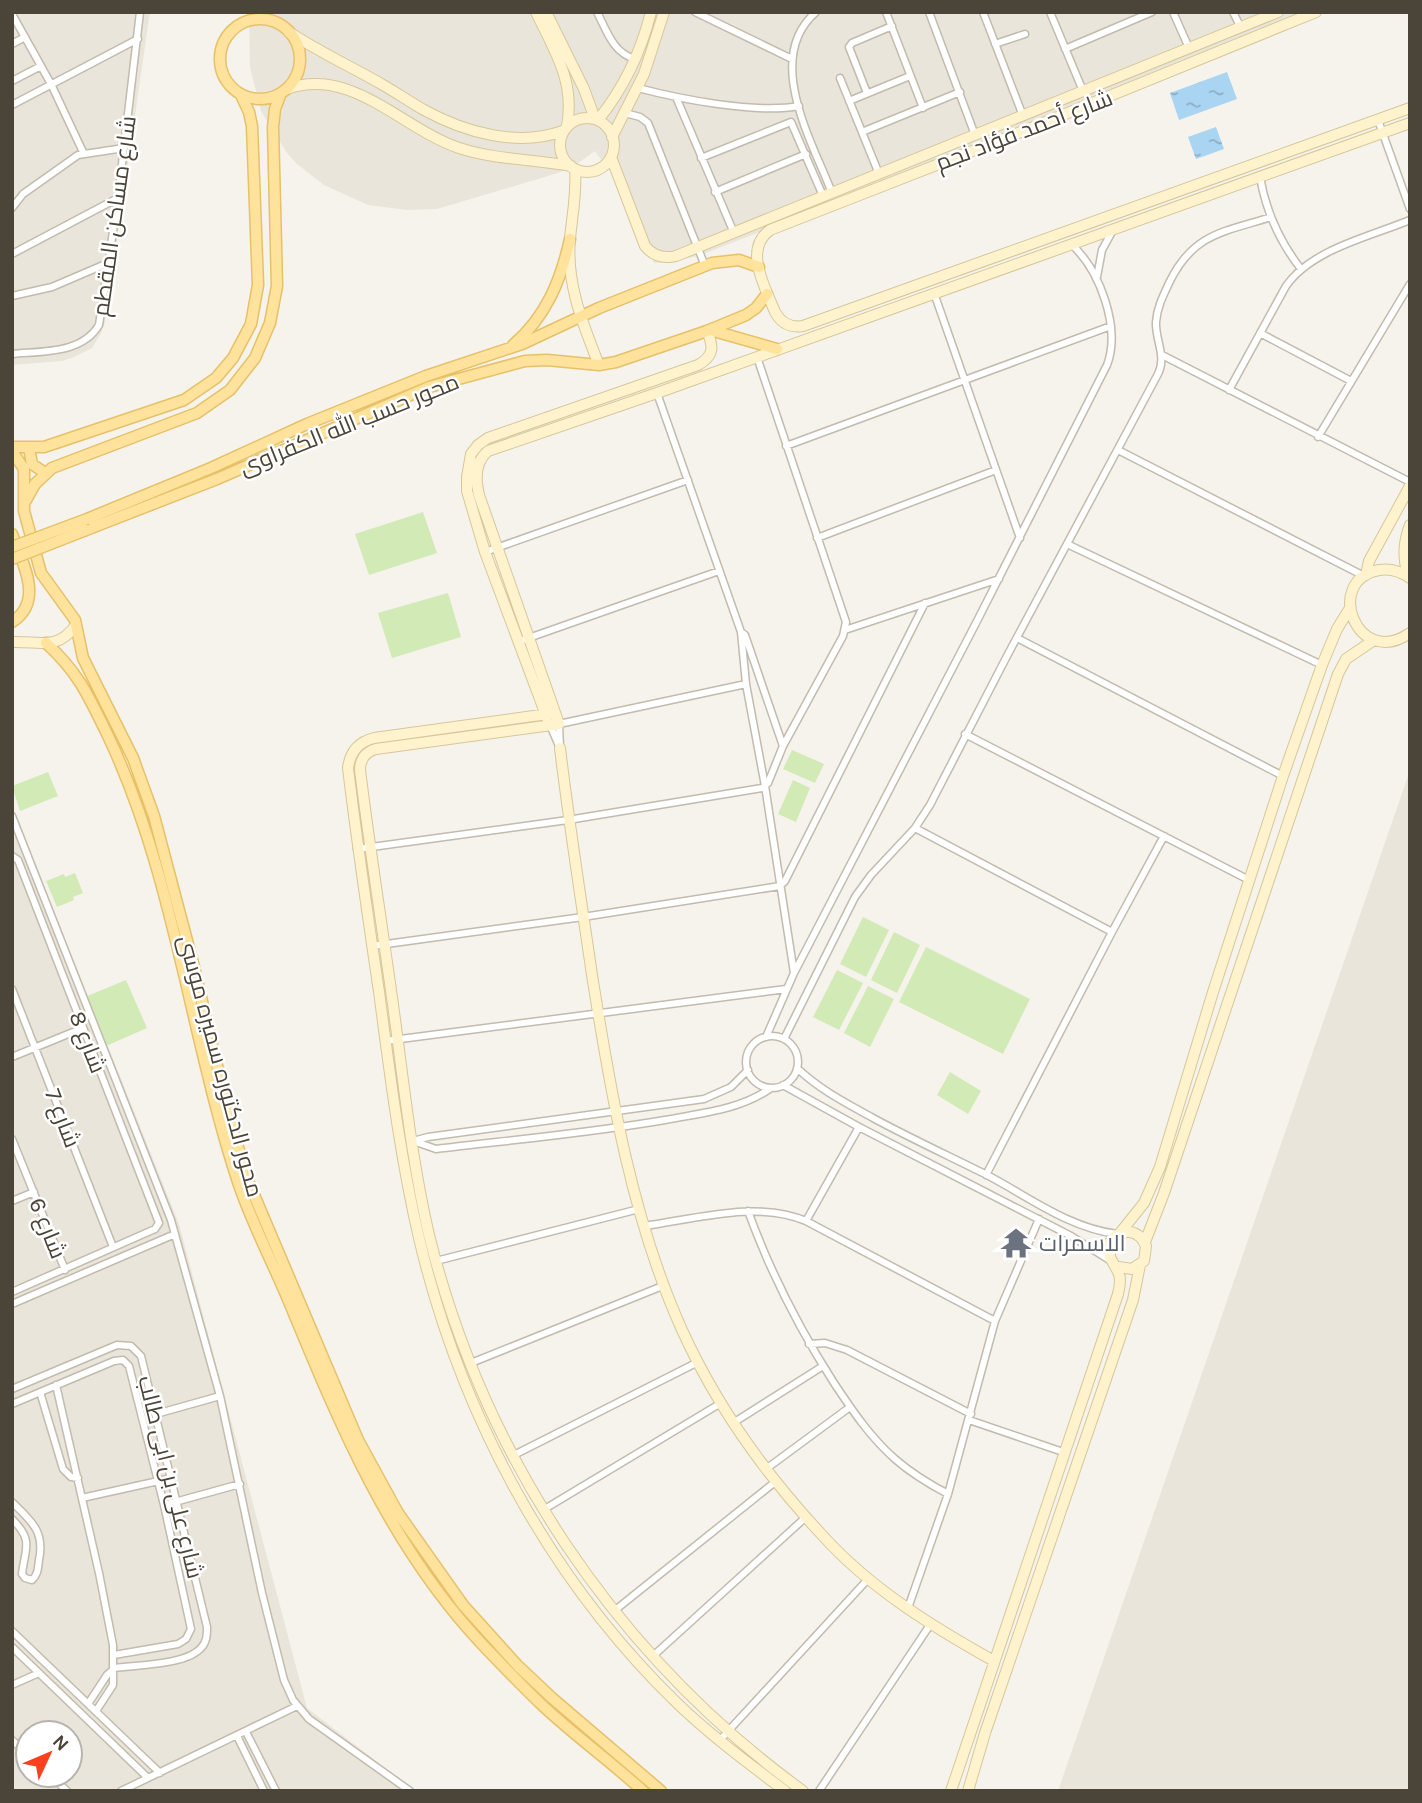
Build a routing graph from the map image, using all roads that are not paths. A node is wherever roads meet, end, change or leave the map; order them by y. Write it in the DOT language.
graph roads {
  1 [pos="141,12"];
  2 [pos="244,12"];
  3 [pos="280,12"];
  4 [pos="536,12"];
  5 [pos="545,12"];
  6 [pos="597,12"];
  7 [pos="651,12"];
  8 [pos="664,12"];
  9 [pos="695,12"];
  10 [pos="886,12"];
  11 [pos="929,12"];
  12 [pos="983,12"];
  13 [pos="1050,12"];
  14 [pos="1152,12"];
  15 [pos="1173,12"];
  16 [pos="1233,12"];
  17 [pos="1278,12"];
  18 [pos="1316,12"];
  19 [pos="812,13"];
  20 [pos="12,15"];
  21 [pos="892,26"];
  22 [pos="1241,27"];
  23 [pos="233,29"];
  24 [pos="287,30"];
  25 [pos="1026,34"];
  26 [pos="25,37"];
  27 [pos="138,39"];
  28 [pos="12,44"];
  29 [pos="995,44"];
  30 [pos="1189,48"];
  31 [pos="1065,49"];
  32 [pos="635,59"];
  33 [pos="792,59"];
  34 [pos="41,66"];
  35 [pos="911,76"];
  36 [pos="840,78"];
  37 [pos="12,81"];
  38 [pos="51,84"];
  39 [pos="638,88"];
  40 [pos="284,91"];
  41 [pos="1083,91"];
  42 [pos="960,92"];
  43 [pos="867,93"];
  44 [pos="241,95"];
  45 [pos="676,97"];
  46 [pos="849,101"];
  47 [pos="12,105"];
  48 [pos="799,106"];
  49 [pos="923,107"];
  50 [pos="1410,108"];
  51 [pos="625,113"];
  52 [pos="1023,116"];
  53 [pos="597,120"];
  54 [pos="1378,120"];
  55 [pos="1410,123"];
  56 [pos="565,128"];
  57 [pos="862,132"];
  58 [pos="1383,133"];
  59 [pos="975,135"];
  60 [pos="612,137"];
  61 [pos="124,148"];
  62 [pos="83,152"];
  63 [pos="806,154"];
  64 [pos="611,157"];
  65 [pos="701,158"];
  66 [pos="573,168"];
  67 [pos="879,174"];
  68 [pos="1261,177"];
  69 [pos="715,192"];
  70 [pos="828,195"];
  71 [pos="118,198"];
  72 [pos="1157,199"];
  73 [pos="12,208"];
  74 [pos="1410,209"];
  75 [pos="1123,211"];
  76 [pos="1161,212"];
  77 [pos="1270,217"];
  78 [pos="1410,220"];
  79 [pos="1128,224"];
  80 [pos="1113,229"];
  81 [pos="734,233"];
  82 [pos="570,239"];
  83 [pos="1070,244"];
  84 [pos="698,247"];
  85 [pos="12,254"];
  86 [pos="108,263"];
  87 [pos="705,266"];
  88 [pos="759,267"];
  89 [pos="1301,269"];
  90 [pos="1097,277"];
  91 [pos="1410,284"];
  92 [pos="934,293"];
  93 [pos="767,294"];
  94 [pos="12,296"];
  95 [pos="580,317"];
  96 [pos="1111,326"];
  97 [pos="708,330"];
  98 [pos="1260,333"];
  99 [pos="777,349"];
  100 [pos="508,350"];
  101 [pos="12,354"];
  102 [pos="1162,355"];
  103 [pos="757,357"];
  104 [pos="599,365"];
  105 [pos="965,379"];
  106 [pos="1351,381"];
  107 [pos="1229,390"];
  108 [pos="657,393"];
  109 [pos="1318,437"];
  110 [pos="786,446"];
  111 [pos="29,448"];
  112 [pos="12,449"];
  113 [pos="1118,450"];
  114 [pos="474,462"];
  115 [pos="996,470"];
  116 [pos="45,473"];
  117 [pos="688,480"];
  118 [pos="1410,484"];
  119 [pos="24,505"];
  120 [pos="86,524"];
  121 [pos="1410,525"];
  122 [pos="12,534"];
  123 [pos="817,538"];
  124 [pos="1020,538"];
  125 [pos="1067,544"];
  126 [pos="12,547"];
  127 [pos="498,548"];
  128 [pos="485,552"];
  129 [pos="12,559"];
  130 [pos="719,571"];
  131 [pos="1365,575"];
  132 [pos="1409,577"];
  133 [pos="999,579"];
  134 [pos="925,603"];
  135 [pos="1350,608"];
  136 [pos="12,622"];
  137 [pos="76,625"];
  138 [pos="845,630"];
  139 [pos="741,632"];
  140 [pos="1408,637"];
  141 [pos="1017,638"];
  142 [pos="525,639"];
  143 [pos="1374,640"];
  144 [pos="12,642"];
  145 [pos="46,643"];
  146 [pos="1322,665"];
  147 [pos="746,684"];
  148 [pos="550,713"];
  149 [pos="554,725"];
  150 [pos="965,734"];
  151 [pos="783,746"];
  152 [pos="560,748"];
  153 [pos="1283,776"];
  154 [pos="765,786"];
  155 [pos="12,816"];
  156 [pos="568,820"];
  157 [pos="915,828"];
  158 [pos="1164,836"];
  159 [pos="21,838"];
  160 [pos="12,841"];
  161 [pos="369,848"];
  162 [pos="357,849"];
  163 [pos="12,856"];
  164 [pos="1250,880"];
  165 [pos="780,886"];
  166 [pos="583,917"];
  167 [pos="1112,932"];
  168 [pos="385,944"];
  169 [pos="372,946"];
  170 [pos="794,973"];
  171 [pos="12,989"];
  172 [pos="786,989"];
  173 [pos="1213,992"];
  174 [pos="1229,996"];
  175 [pos="598,1013"];
  176 [pos="83,1028"];
  177 [pos="766,1037"];
  178 [pos="784,1039"];
  179 [pos="398,1040"];
  180 [pos="385,1041"];
  181 [pos="35,1048"];
  182 [pos="12,1057"];
  183 [pos="797,1068"];
  184 [pos="748,1070"];
  185 [pos="783,1085"];
  186 [pos="771,1088"];
  187 [pos="615,1111"];
  188 [pos="620,1127"];
  189 [pos="859,1127"];
  190 [pos="12,1139"];
  191 [pos="413,1141"];
  192 [pos="400,1144"];
  193 [pos="986,1175"];
  194 [pos="34,1192"];
  195 [pos="12,1201"];
  196 [pos="417,1206"];
  197 [pos="639,1209"];
  198 [pos="748,1211"];
  199 [pos="1039,1219"];
  200 [pos="806,1222"];
  201 [pos="644,1226"];
  202 [pos="175,1234"];
  203 [pos="1118,1234"];
  204 [pos="1145,1242"];
  205 [pos="113,1247"];
  206 [pos="436,1261"];
  207 [pos="1115,1265"];
  208 [pos="1140,1265"];
  209 [pos="65,1269"];
  210 [pos="69,1279"];
  211 [pos="665,1285"];
  212 [pos="12,1292"];
  213 [pos="12,1304"];
  214 [pos="995,1321"];
  215 [pos="809,1344"];
  216 [pos="698,1362"];
  217 [pos="471,1363"];
  218 [pos="823,1366"];
  219 [pos="23,1385"];
  220 [pos="56,1385"];
  221 [pos="12,1389"];
  222 [pos="40,1392"];
  223 [pos="220,1396"];
  224 [pos="27,1397"];
  225 [pos="721,1403"];
  226 [pos="12,1404"];
  227 [pos="850,1407"];
  228 [pos="156,1414"];
  229 [pos="970,1417"];
  230 [pos="732,1423"];
  231 [pos="1063,1452"];
  232 [pos="512,1457"];
  233 [pos="766,1469"];
  234 [pos="78,1478"];
  235 [pos="172,1478"];
  236 [pos="158,1481"];
  237 [pos="775,1482"];
  238 [pos="240,1484"];
  239 [pos="948,1494"];
  240 [pos="82,1498"];
  241 [pos="12,1502"];
  242 [pos="178,1502"];
  243 [pos="164,1505"];
  244 [pos="543,1510"];
  245 [pos="807,1517"];
  246 [pos="12,1519"];
  247 [pos="27,1553"];
  248 [pos="40,1556"];
  249 [pos="577,1563"];
  250 [pos="565,1571"];
  251 [pos="869,1578"];
  252 [pos="908,1608"];
  253 [pos="614,1611"];
  254 [pos="930,1625"];
  255 [pos="12,1631"];
  256 [pos="12,1647"];
  257 [pos="114,1655"];
  258 [pos="653,1656"];
  259 [pos="994,1661"];
  260 [pos="115,1668"];
  261 [pos="39,1673"];
  262 [pos="12,1685"];
  263 [pos="88,1704"];
  264 [pos="297,1706"];
  265 [pos="96,1711"];
  266 [pos="972,1728"];
  267 [pos="728,1730"];
  268 [pos="246,1732"];
  269 [pos="985,1733"];
  270 [pos="237,1736"];
  271 [pos="720,1740"];
  272 [pos="160,1773"];
  273 [pos="148,1778"];
  274 [pos="270,1778"];
  275 [pos="260,1782"];
  276 [pos="121,1791"];
  277 [pos="264,1791"];
  278 [pos="276,1791"];
  279 [pos="410,1791"];
  280 [pos="643,1791"];
  281 [pos="661,1791"];
  282 [pos="785,1791"];
  283 [pos="803,1791"];
  284 [pos="819,1791"];
  285 [pos="951,1791"];
  286 [pos="968,1791"];
  1 -- 27 [label="street, شارع مساكن المقطم"];
  2 -- 23 [label="main road"];
  3 -- 24 [label="main road"];
  4 -- 56 [label="street"];
  5 -- 53 [label="street"];
  6 -- 32 [label="street"];
  7 -- 32 [label="street"];
  8 -- 39 [label="street"];
  9 -- 33 [label="street"];
  10 -- 21 [label="street"];
  11 -- 42 [label="street"];
  12 -- 29 [label="street"];
  13 -- 31 [label="street"];
  14 -- 31 [label="street"];
  15 -- 30 [label="street"];
  16 -- 22 [label="street"];
  17 -- 22 [label="street, شارع أحمد فؤاد نجم"];
  18 -- 88 [label="street, شارع أحمد فؤاد نجم"];
  19 -- 33 [label="street"];
  20 -- 26 [label="street"];
  21 -- 35 [label="street"];
  21 -- 43 [label="street"];
  22 -- 30 [label="street, شارع أحمد فؤاد نجم"];
  23 -- 24 [label="main road"];
  23 -- 44 [label="main road"];
  24 -- 40 [label="main road"];
  24 -- 56 [label="street"];
  25 -- 29 [label="street"];
  26 -- 28 [label="street"];
  26 -- 34 [label="street"];
  27 -- 38 [label="street"];
  27 -- 61 [label="street, شارع مساكن المقطم"];
  29 -- 52 [label="street"];
  30 -- 41 [label="street, شارع أحمد فؤاد نجم"];
  31 -- 41 [label="street"];
  32 -- 53 [label="street"];
  33 -- 48 [label="street"];
  34 -- 37 [label="street"];
  34 -- 38 [label="street"];
  35 -- 43 [label="street"];
  35 -- 49 [label="street"];
  36 -- 46 [label="street"];
  38 -- 47 [label="street"];
  38 -- 62 [label="street"];
  39 -- 45 [label="street"];
  39 -- 51 [label="street"];
  40 -- 44 [label="main road"];
  40 -- 66 [label="street"];
  40 -- 116 [label="main road"];
  41 -- 52 [label="street, شارع أحمد فؤاد نجم"];
  42 -- 49 [label="street"];
  42 -- 59 [label="street"];
  43 -- 46 [label="street"];
  44 -- 111 [label="main road"];
  45 -- 48 [label="street"];
  45 -- 65 [label="street"];
  46 -- 57 [label="street"];
  48 -- 70 [label="street"];
  49 -- 57 [label="street"];
  50 -- 54 [label="street"];
  51 -- 60 [label="street"];
  51 -- 84 [label="street"];
  52 -- 59 [label="street, شارع أحمد فؤاد نجم"];
  53 -- 56 [label="street"];
  53 -- 60 [label="street"];
  54 -- 58 [label="street"];
  54 -- 72 [label="street"];
  55 -- 58 [label="street"];
  56 -- 66 [label="street"];
  57 -- 67 [label="street"];
  58 -- 68 [label="street"];
  58 -- 74 [label="street"];
  59 -- 67 [label="street, شارع أحمد فؤاد نجم"];
  60 -- 64 [label="street"];
  61 -- 62 [label="street"];
  61 -- 71 [label="street, شارع مساكن المقطم"];
  62 -- 73 [label="street"];
  63 -- 65 [label="street"];
  63 -- 69 [label="street"];
  63 -- 70 [label="street"];
  64 -- 66 [label="street"];
  64 -- 84 [label="street, شارع أحمد فؤاد نجم"];
  65 -- 69 [label="street"];
  66 -- 82 [label="street"];
  67 -- 70 [label="street, شارع أحمد فؤاد نجم"];
  68 -- 76 [label="street"];
  68 -- 77 [label="street"];
  69 -- 81 [label="street"];
  70 -- 81 [label="street, شارع أحمد فؤاد نجم"];
  71 -- 85 [label="street"];
  71 -- 86 [label="street, شارع مساكن المقطم"];
  72 -- 75 [label="street"];
  72 -- 76 [label="street"];
  75 -- 79 [label="street"];
  75 -- 93 [label="street"];
  76 -- 79 [label="street"];
  77 -- 89 [label="street"];
  77 -- 102 [label="street"];
  78 -- 89 [label="street"];
  79 -- 80 [label="street"];
  80 -- 83 [label="street"];
  80 -- 90 [label="street"];
  81 -- 84 [label="street, شارع أحمد فؤاد نجم"];
  82 -- 95 [label="street"];
  82 -- 100 [label="main road"];
  83 -- 90 [label="street"];
  83 -- 92 [label="street"];
  84 -- 87 [label="street"];
  86 -- 94 [label="street"];
  86 -- 101 [label="street, شارع مساكن المقطم"];
  87 -- 88 [label="main road, محور حسب الله الكفراوى"];
  87 -- 95 [label="main road, محور حسب الله الكفراوى"];
  88 -- 93 [label="street"];
  89 -- 98 [label="street"];
  90 -- 96 [label="street"];
  91 -- 106 [label="street"];
  92 -- 99 [label="street"];
  92 -- 105 [label="street"];
  93 -- 97 [label="main road, محور حسب الله الكفراوى"];
  95 -- 100 [label="main road, محور حسب الله الكفراوى"];
  95 -- 104 [label="street"];
  96 -- 105 [label="street"];
  96 -- 124 [label="street"];
  97 -- 99 [label="main road"];
  97 -- 104 [label="main road, محور حسب الله الكفراوى"];
  97 -- 114 [label="street"];
  98 -- 106 [label="street"];
  98 -- 107 [label="street"];
  99 -- 103 [label="street"];
  100 -- 120 [label="main road, محور حسب الله الكفراوى"];
  102 -- 107 [label="street"];
  102 -- 113 [label="street"];
  103 -- 108 [label="street"];
  103 -- 110 [label="street"];
  104 -- 120 [label="main road, محور حسب الله الكفراوى"];
  105 -- 110 [label="street"];
  105 -- 115 [label="street"];
  106 -- 109 [label="street"];
  107 -- 109 [label="street"];
  108 -- 114 [label="street"];
  108 -- 117 [label="street"];
  109 -- 118 [label="street"];
  110 -- 123 [label="street"];
  111 -- 112 [label="main road"];
  111 -- 116 [label="main road"];
  112 -- 119 [label="main road, محور الدكتوره سميره موسى"];
  113 -- 125 [label="street"];
  113 -- 131 [label="street"];
  114 -- 127 [label="street"];
  114 -- 128 [label="street"];
  115 -- 123 [label="street"];
  115 -- 124 [label="street"];
  116 -- 119 [label="main road"];
  117 -- 127 [label="street"];
  117 -- 130 [label="street"];
  118 -- 131 [label="street"];
  119 -- 137 [label="main road, محور الدكتوره سميره موسى"];
  120 -- 126 [label="main road, محور حسب الله الكفراوى, bridge"];
  120 -- 129 [label="main road, محور حسب الله الكفراوى, bridge"];
  121 -- 132 [label="street"];
  122 -- 136 [label="main road"];
  123 -- 138 [label="street"];
  124 -- 133 [label="street"];
  125 -- 141 [label="street"];
  125 -- 146 [label="street"];
  127 -- 128 [label="street"];
  127 -- 142 [label="street"];
  128 -- 142 [label="street"];
  130 -- 139 [label="street"];
  130 -- 142 [label="street"];
  131 -- 132 [label="street"];
  131 -- 135 [label="street"];
  133 -- 134 [label="street"];
  133 -- 170 [label="street"];
  134 -- 138 [label="street"];
  134 -- 165 [label="street"];
  135 -- 143 [label="street"];
  135 -- 146 [label="street"];
  137 -- 145 [label="street"];
  137 -- 281 [label="main road, محور الدكتوره سميره موسى"];
  138 -- 151 [label="street"];
  139 -- 147 [label="street"];
  139 -- 151 [label="street"];
  140 -- 143 [label="street"];
  141 -- 150 [label="street"];
  141 -- 153 [label="street"];
  142 -- 148 [label="street"];
  143 -- 174 [label="street"];
  144 -- 145 [label="street"];
  145 -- 280 [label="main road, محور الدكتوره سميره موسى"];
  146 -- 153 [label="street"];
  147 -- 149 [label="street"];
  147 -- 154 [label="street"];
  148 -- 149 [label="street"];
  148 -- 162 [label="street"];
  149 -- 152 [label="street"];
  149 -- 161 [label="street"];
  150 -- 157 [label="street"];
  150 -- 158 [label="street"];
  151 -- 154 [label="street"];
  152 -- 156 [label="street"];
  153 -- 164 [label="street"];
  154 -- 156 [label="street"];
  154 -- 165 [label="street"];
  155 -- 159 [label="street"];
  156 -- 161 [label="street"];
  156 -- 166 [label="street"];
  157 -- 167 [label="street"];
  157 -- 178 [label="street"];
  158 -- 164 [label="street"];
  158 -- 167 [label="street"];
  159 -- 160 [label="street"];
  159 -- 202 [label="street"];
  161 -- 162 [label="street"];
  161 -- 168 [label="street"];
  162 -- 169 [label="street"];
  163 -- 176 [label="street, شارع 8"];
  164 -- 173 [label="street"];
  165 -- 166 [label="street"];
  165 -- 170 [label="street"];
  166 -- 168 [label="street"];
  166 -- 175 [label="street"];
  167 -- 193 [label="street"];
  168 -- 169 [label="street"];
  168 -- 179 [label="street"];
  169 -- 180 [label="street"];
  170 -- 172 [label="street"];
  171 -- 181 [label="street, شارع 7"];
  172 -- 175 [label="street"];
  172 -- 177 [label="street"];
  173 -- 174 [label="street"];
  173 -- 203 [label="street"];
  174 -- 204 [label="street"];
  175 -- 179 [label="street"];
  175 -- 187 [label="street"];
  176 -- 181 [label="street"];
  176 -- 205 [label="street, شارع 8"];
  177 -- 178 [label="street"];
  177 -- 184 [label="street"];
  178 -- 183 [label="street"];
  179 -- 180 [label="street"];
  179 -- 191 [label="street"];
  180 -- 192 [label="street"];
  181 -- 182 [label="street"];
  181 -- 205 [label="street, شارع 7"];
  183 -- 185 [label="street"];
  183 -- 193 [label="street"];
  184 -- 186 [label="street"];
  184 -- 187 [label="street"];
  185 -- 186 [label="street"];
  185 -- 189 [label="street"];
  186 -- 188 [label="street"];
  187 -- 188 [label="street"];
  187 -- 191 [label="street"];
  188 -- 191 [label="street"];
  188 -- 197 [label="street"];
  189 -- 199 [label="street"];
  189 -- 200 [label="street"];
  190 -- 194 [label="street, شارع 6"];
  191 -- 192 [label="street"];
  191 -- 196 [label="street"];
  192 -- 196 [label="street"];
  193 -- 203 [label="street"];
  194 -- 195 [label="street"];
  194 -- 209 [label="street, شارع 6"];
  196 -- 206 [label="street"];
  196 -- 250 [label="street"];
  197 -- 201 [label="street"];
  197 -- 206 [label="street"];
  198 -- 200 [label="street"];
  198 -- 201 [label="street"];
  198 -- 215 [label="street"];
  199 -- 207 [label="street"];
  199 -- 214 [label="street"];
  200 -- 214 [label="street"];
  201 -- 211 [label="street"];
  202 -- 210 [label="street"];
  202 -- 223 [label="street"];
  203 -- 204 [label="street"];
  203 -- 207 [label="street"];
  204 -- 208 [label="street"];
  205 -- 209 [label="street"];
  206 -- 217 [label="street"];
  207 -- 208 [label="street"];
  207 -- 231 [label="street"];
  208 -- 269 [label="street"];
  209 -- 210 [label="street, شارع 6"];
  209 -- 212 [label="street"];
  210 -- 213 [label="street"];
  211 -- 216 [label="street"];
  211 -- 217 [label="street"];
  214 -- 229 [label="street"];
  215 -- 218 [label="street"];
  215 -- 229 [label="street"];
  216 -- 225 [label="street"];
  216 -- 232 [label="street"];
  217 -- 232 [label="street"];
  218 -- 227 [label="street"];
  218 -- 230 [label="street"];
  219 -- 221 [label="street, شارع على بن ابى طالب"];
  219 -- 224 [label="street"];
  219 -- 228 [label="street, شارع على بن ابى طالب"];
  220 -- 222 [label="street, شارع على بن ابى طالب"];
  220 -- 234 [label="street"];
  220 -- 236 [label="street, شارع على بن ابى طالب"];
  222 -- 224 [label="street, شارع على بن ابى طالب"];
  222 -- 234 [label="street"];
  223 -- 228 [label="street"];
  223 -- 238 [label="street"];
  224 -- 226 [label="street, شارع على بن ابى طالب"];
  225 -- 230 [label="street"];
  225 -- 244 [label="street"];
  227 -- 233 [label="street"];
  227 -- 239 [label="street"];
  228 -- 235 [label="street, شارع على بن ابى طالب"];
  229 -- 231 [label="street"];
  229 -- 239 [label="street"];
  230 -- 233 [label="street"];
  231 -- 259 [label="street"];
  232 -- 244 [label="street"];
  233 -- 237 [label="street"];
  234 -- 240 [label="street"];
  235 -- 236 [label="street"];
  235 -- 242 [label="street, شارع على بن ابى طالب"];
  236 -- 240 [label="street"];
  236 -- 243 [label="street, شارع على بن ابى طالب"];
  237 -- 245 [label="street"];
  237 -- 253 [label="street"];
  238 -- 242 [label="street"];
  238 -- 264 [label="street"];
  239 -- 252 [label="street"];
  240 -- 257 [label="street"];
  241 -- 248 [label="street"];
  242 -- 243 [label="street"];
  242 -- 260 [label="street, شارع على بن ابى طالب"];
  243 -- 257 [label="street, شارع على بن ابى طالب"];
  244 -- 249 [label="street"];
  245 -- 251 [label="street"];
  245 -- 258 [label="street"];
  246 -- 247 [label="street"];
  247 -- 248 [label="street"];
  247 -- 248 [label="street"];
  249 -- 250 [label="street"];
  249 -- 253 [label="street"];
  250 -- 271 [label="street"];
  251 -- 252 [label="street"];
  251 -- 267 [label="street"];
  252 -- 254 [label="street"];
  253 -- 258 [label="street"];
  254 -- 259 [label="street"];
  254 -- 284 [label="street"];
  255 -- 263 [label="street"];
  256 -- 261 [label="street"];
  257 -- 260 [label="street"];
  258 -- 267 [label="street"];
  259 -- 266 [label="street"];
  260 -- 263 [label="street"];
  260 -- 265 [label="street"];
  261 -- 262 [label="street"];
  261 -- 273 [label="street"];
  263 -- 265 [label="street"];
  264 -- 268 [label="street"];
  264 -- 279 [label="street"];
  265 -- 272 [label="street"];
  266 -- 269 [label="street"];
  266 -- 285 [label="street"];
  267 -- 271 [label="street"];
  267 -- 283 [label="street"];
  268 -- 270 [label="street"];
  268 -- 274 [label="street"];
  269 -- 286 [label="street"];
  270 -- 272 [label="street"];
  270 -- 275 [label="street"];
  271 -- 282 [label="street"];
  272 -- 273 [label="street"];
  273 -- 276 [label="street"];
  274 -- 275 [label="street"];
  274 -- 278 [label="street"];
  275 -- 277 [label="street"];
}
